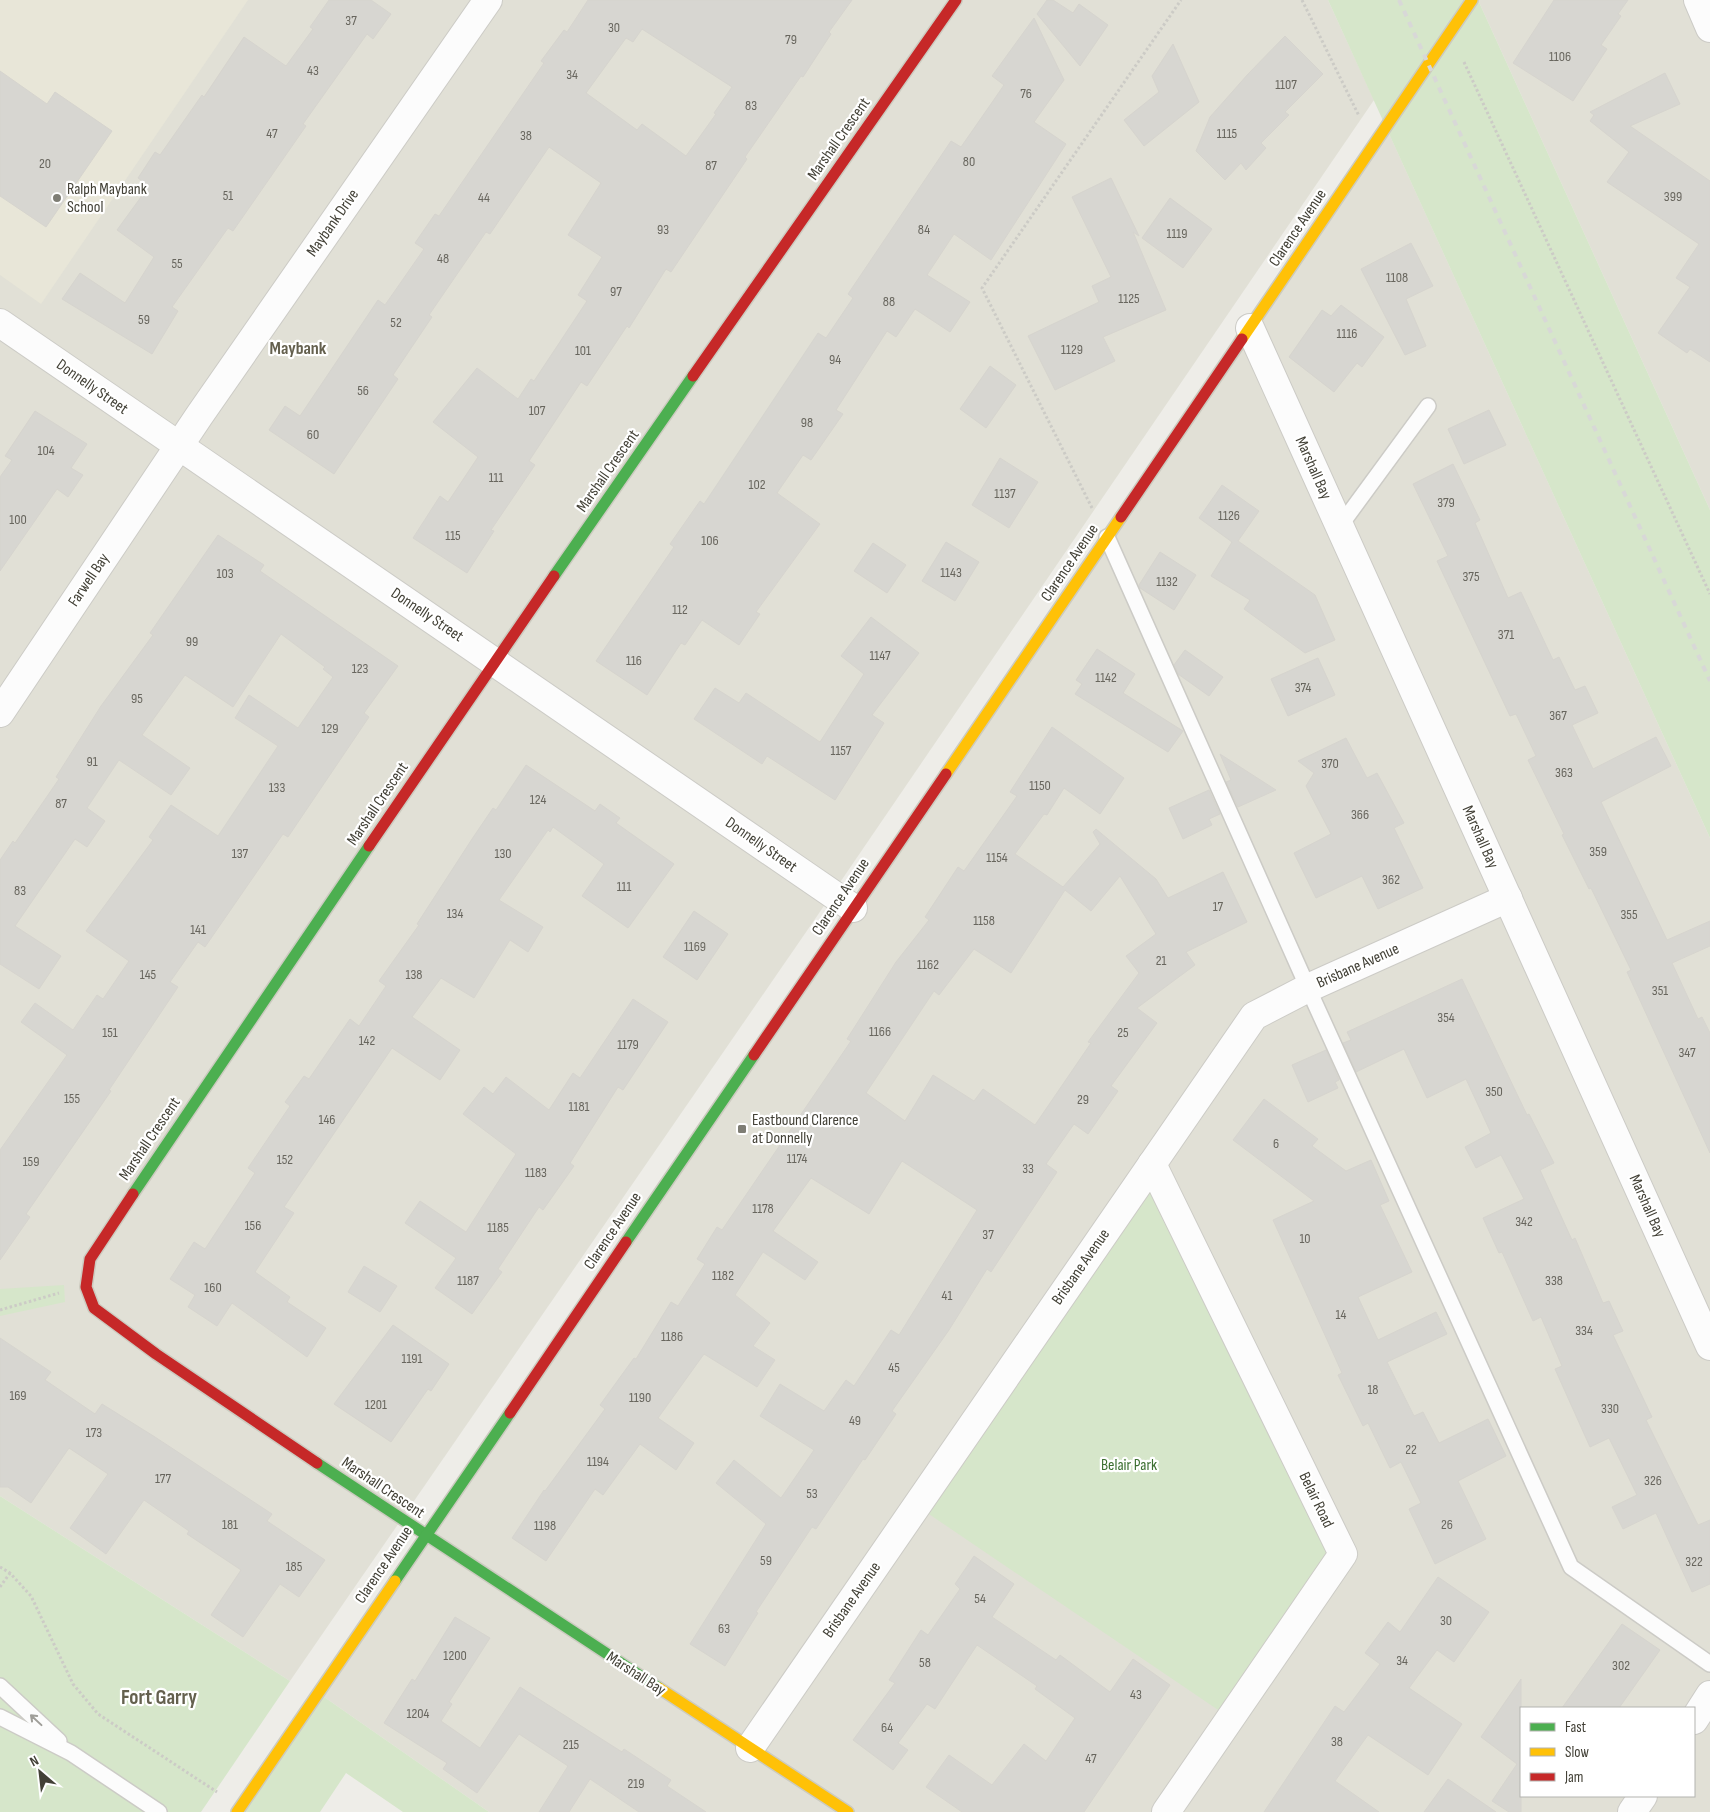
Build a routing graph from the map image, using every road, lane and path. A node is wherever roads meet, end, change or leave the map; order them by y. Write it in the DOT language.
graph roads {
  1 [pos="488,0"];
  2 [pos="956,0"];
  3 [pos="1181,0"];
  4 [pos="1302,0"];
  5 [pos="1472,0"];
  6 [pos="1698,0"];
  7 [pos="1710,28"];
  8 [pos="1450,31"];
  9 [pos="1373,146"];
  10 [pos="0,323"];
  11 [pos="1250,328"];
  12 [pos="1428,406"];
  13 [pos="179,446"];
  14 [pos="1340,526"];
  15 [pos="1107,537"];
  16 [pos="1710,594"];
  17 [pos="495,660"];
  18 [pos="0,713"];
  19 [pos="1508,898"];
  20 [pos="853,908"];
  21 [pos="1308,988"];
  22 [pos="1152,1164"];
  23 [pos="85,1285"];
  24 [pos="0,1310"];
  25 [pos="1710,1346"];
  26 [pos="424,1535"];
  27 [pos="0,1567"];
  28 [pos="10,1574"];
  29 [pos="0,1587"];
  30 [pos="1710,1664"];
  31 [pos="0,1686"];
  32 [pos="1710,1695"];
  33 [pos="0,1717"];
  34 [pos="1695,1718"];
  35 [pos="750,1748"];
  36 [pos="71,1753"];
  37 [pos="1642,1797"];
  38 [pos="239,1810"];
  39 [pos="159,1812"];
  40 [pos="848,1812"];
  41 [pos="1166,1812"];
  42 [pos="1632,1812"];
  1 -- 13 [label="street, Maybank Drive"];
  2 -- 17 [label="street, Marshall Crescent"];
  3 -- 15 [label="path"];
  4 -- 9 [label="path"];
  5 -- 8 [label="street, Clarence Avenue"];
  6 -- 7 [label="street"];
  8 -- 9 [label="street, Clarence Avenue"];
  8 -- 16 [label="path"];
  9 -- 11 [label="street, Clarence Avenue"];
  10 -- 13 [label="street, Donnelly Street"];
  11 -- 14 [label="street, Marshall Bay"];
  11 -- 15 [label="street, Clarence Avenue"];
  12 -- 14 [label="lane"];
  13 -- 17 [label="street, Donnelly Street"];
  13 -- 18 [label="street, Farwell Bay"];
  14 -- 19 [label="street, Marshall Bay"];
  15 -- 20 [label="street, Clarence Avenue"];
  15 -- 21 [label="lane"];
  17 -- 20 [label="street, Donnelly Street"];
  17 -- 23 [label="street, Marshall Crescent"];
  19 -- 21 [label="street, Brisbane Avenue"];
  19 -- 25 [label="street, Marshall Bay"];
  20 -- 26 [label="street, Clarence Avenue"];
  21 -- 22 [label="street, Brisbane Avenue"];
  21 -- 30 [label="lane"];
  22 -- 35 [label="street, Brisbane Avenue"];
  22 -- 41 [label="street, Belair Road"];
  23 -- 24 [label="path"];
  23 -- 26 [label="street, Marshall Crescent"];
  26 -- 35 [label="street, Marshall Bay"];
  26 -- 38 [label="street, Clarence Avenue"];
  27 -- 28 [label="path"];
  28 -- 29 [label="path"];
  28 -- 38 [label="path"];
  36 -- 31 [label="lane, one-way"];
  32 -- 34 [label="street"];
  33 -- 36 [label="lane"];
  35 -- 40 [label="street, Marshall Bay"];
  36 -- 39 [label="lane"];
  37 -- 42 [label="street"];
}
